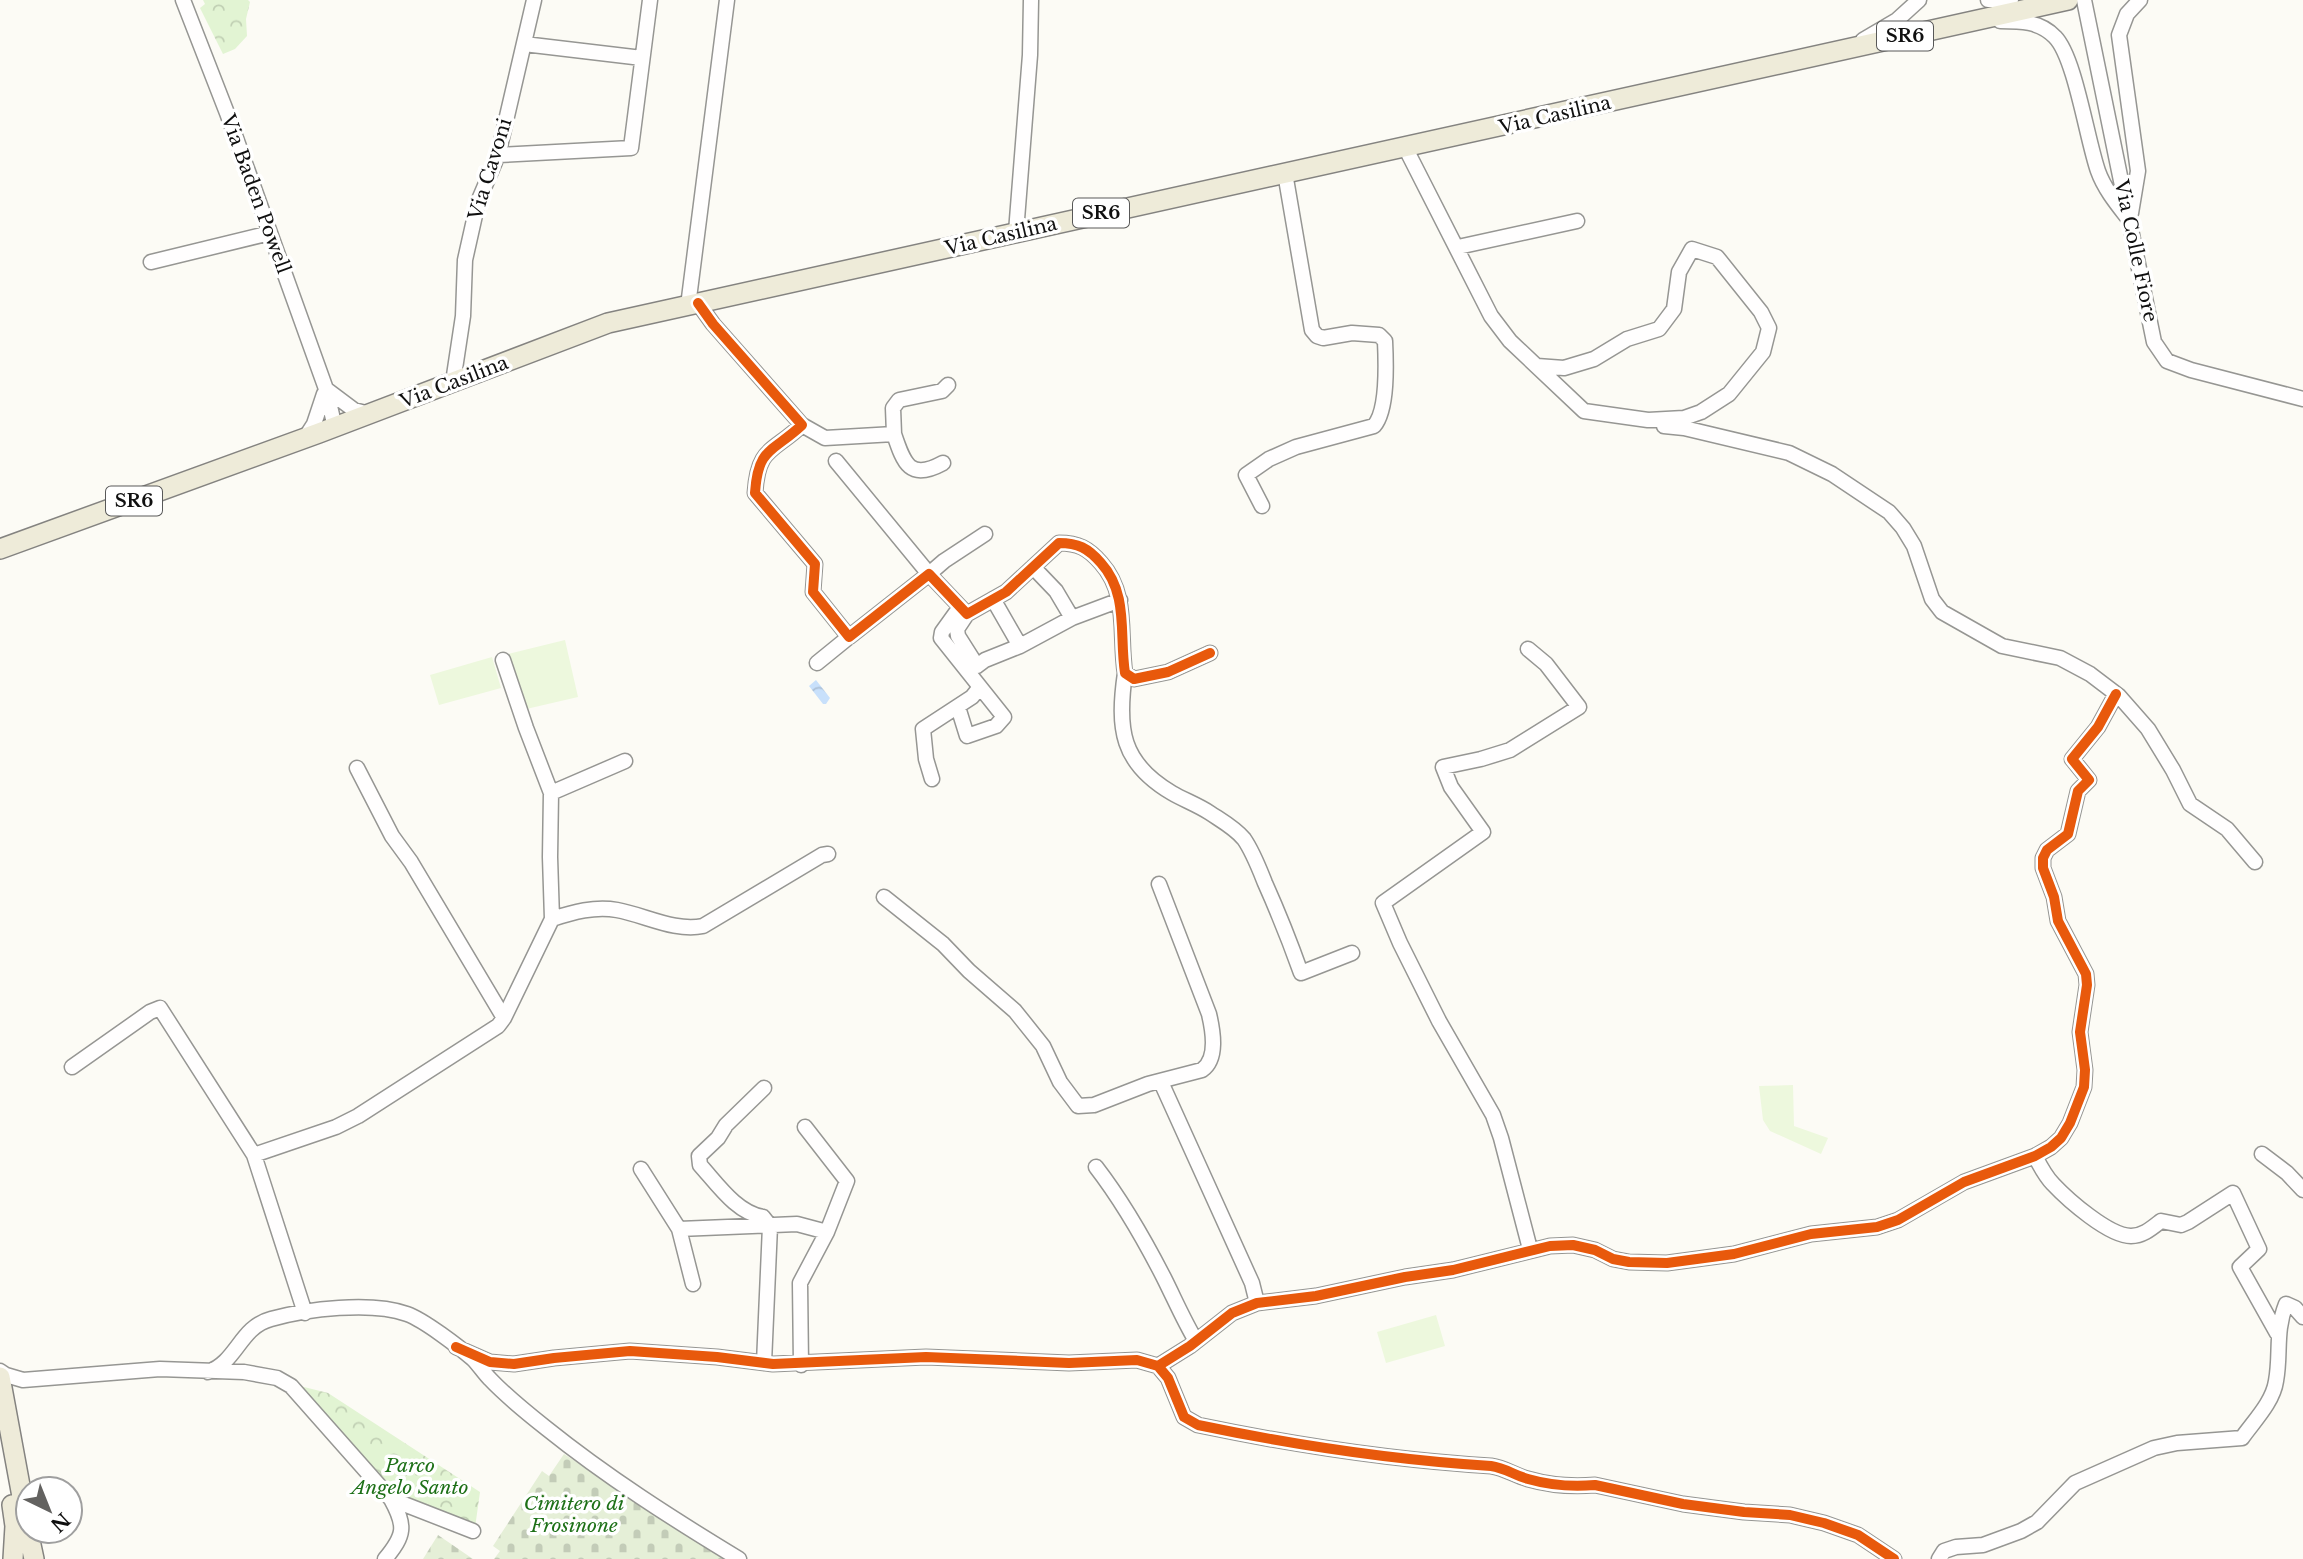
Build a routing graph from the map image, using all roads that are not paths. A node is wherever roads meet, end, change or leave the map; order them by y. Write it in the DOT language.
graph roads {
  1 [pos="183,0"];
  2 [pos="534,0"];
  3 [pos="650,0"];
  4 [pos="727,0"];
  5 [pos="1031,0"];
  6 [pos="1919,0"];
  7 [pos="1988,0"];
  8 [pos="2011,0"];
  9 [pos="2068,0"];
  10 [pos="2084,0"];
  11 [pos="2140,0"];
  12 [pos="1968,21"];
  13 [pos="524,44"];
  14 [pos="1843,50"];
  15 [pos="642,58"];
  16 [pos="1405,148"];
  17 [pos="498,155"];
  18 [pos="1285,173"];
  19 [pos="1577,221"];
  20 [pos="2130,221"];
  21 [pos="1016,232"];
  22 [pos="270,233"];
  23 [pos="1458,247"];
  24 [pos="151,262"];
  25 [pos="693,304"];
  26 [pos="1537,366"];
  27 [pos="453,382"];
  28 [pos="948,386"];
  29 [pos="326,389"];
  30 [pos="2303,399"];
  31 [pos="370,414"];
  32 [pos="1638,419"];
  33 [pos="340,425"];
  34 [pos="802,425"];
  35 [pos="894,434"];
  36 [pos="305,438"];
  37 [pos="836,461"];
  38 [pos="943,463"];
  39 [pos="1262,506"];
  40 [pos="985,534"];
  41 [pos="0,549"];
  42 [pos="1033,567"];
  43 [pos="929,575"];
  44 [pos="993,600"];
  45 [pos="1120,600"];
  46 [pos="964,610"];
  47 [pos="1072,618"];
  48 [pos="849,636"];
  49 [pos="1020,646"];
  50 [pos="1528,649"];
  51 [pos="1210,653"];
  52 [pos="503,660"];
  53 [pos="817,663"];
  54 [pos="1125,673"];
  55 [pos="981,687"];
  56 [pos="2116,694"];
  57 [pos="958,707"];
  58 [pos="625,761"];
  59 [pos="358,768"];
  60 [pos="932,779"];
  61 [pos="551,793"];
  62 [pos="828,855"];
  63 [pos="2255,862"];
  64 [pos="1159,884"];
  65 [pos="884,897"];
  66 [pos="552,919"];
  67 [pos="1352,953"];
  68 [pos="504,1018"];
  69 [pos="72,1067"];
  70 [pos="1161,1082"];
  71 [pos="764,1088"];
  72 [pos="805,1127"];
  73 [pos="2262,1154"];
  74 [pos="254,1155"];
  75 [pos="2035,1156"];
  76 [pos="1096,1167"];
  77 [pos="641,1169"];
  78 [pos="2303,1190"];
  79 [pos="770,1226"];
  80 [pos="680,1229"];
  81 [pos="827,1232"];
  82 [pos="1530,1249"];
  83 [pos="693,1284"];
  84 [pos="1258,1303"];
  85 [pos="305,1313"];
  86 [pos="2303,1317"];
  87 [pos="2277,1333"];
  88 [pos="1196,1341"];
  89 [pos="456,1347"];
  90 [pos="764,1363"];
  91 [pos="801,1364"];
  92 [pos="1158,1366"];
  93 [pos="0,1371"];
  94 [pos="208,1372"];
  95 [pos="0,1377"];
  96 [pos="36,1379"];
  97 [pos="7,1413"];
  98 [pos="0,1449"];
  99 [pos="18,1475"];
  100 [pos="391,1499"];
  101 [pos="473,1531"];
  102 [pos="13,1559"];
  103 [pos="385,1559"];
  104 [pos="739,1559"];
  105 [pos="1894,1559"];
  106 [pos="1939,1559"];
  1 -- 22 [label="street, Via Baden Powell"];
  2 -- 13 [label="street, Via Cavoni"];
  3 -- 15 [label="street"];
  4 -- 25 [label="street"];
  5 -- 21 [label="street"];
  6 -- 14 [label="street"];
  7 -- 8 [label="street"];
  9 -- 12 [label="main road, Via Casilina / SR6"];
  10 -- 20 [label="street, Via Colle Fiore"];
  11 -- 20 [label="street"];
  12 -- 14 [label="main road, Via Casilina / SR6"];
  12 -- 20 [label="street"];
  13 -- 15 [label="street"];
  13 -- 17 [label="street, Via Cavoni"];
  14 -- 16 [label="main road, Via Casilina / SR6"];
  15 -- 17 [label="street"];
  16 -- 18 [label="main road, Via Casilina / SR6"];
  16 -- 23 [label="street"];
  17 -- 27 [label="street, Via Cavoni"];
  18 -- 21 [label="main road, Via Casilina / SR6"];
  18 -- 39 [label="street"];
  19 -- 23 [label="street"];
  20 -- 30 [label="street, Via Colle Fiore"];
  21 -- 25 [label="main road, Via Casilina / SR6"];
  22 -- 24 [label="street"];
  22 -- 29 [label="street, Via Baden Powell"];
  23 -- 26 [label="street"];
  25 -- 27 [label="main road, Via Casilina / SR6"];
  25 -- 34 [label="street"];
  26 -- 32 [label="street"];
  26 -- 32 [label="street"];
  27 -- 31 [label="main road, Via Casilina / SR6"];
  28 -- 35 [label="street"];
  29 -- 31 [label="street"];
  29 -- 33 [label="street, Via Baden Powell"];
  29 -- 36 [label="street"];
  31 -- 33 [label="main road, Via Casilina / SR6"];
  32 -- 56 [label="street"];
  33 -- 36 [label="main road, Via Casilina / SR6"];
  34 -- 35 [label="street"];
  34 -- 48 [label="street"];
  35 -- 38 [label="street"];
  36 -- 41 [label="main road, Via Casilina / SR6"];
  37 -- 43 [label="street"];
  40 -- 43 [label="street"];
  42 -- 44 [label="street"];
  42 -- 45 [label="street"];
  42 -- 47 [label="street"];
  43 -- 46 [label="street"];
  43 -- 48 [label="street"];
  44 -- 46 [label="street"];
  44 -- 49 [label="street"];
  45 -- 47 [label="street"];
  45 -- 54 [label="street"];
  46 -- 49 [label="street"];
  46 -- 55 [label="street"];
  47 -- 49 [label="street"];
  48 -- 53 [label="street"];
  50 -- 82 [label="street"];
  51 -- 54 [label="street"];
  52 -- 61 [label="street"];
  54 -- 67 [label="street"];
  55 -- 57 [label="street"];
  55 -- 57 [label="street"];
  56 -- 63 [label="street"];
  56 -- 75 [label="street"];
  57 -- 60 [label="street"];
  58 -- 61 [label="street"];
  59 -- 68 [label="street"];
  61 -- 66 [label="street"];
  62 -- 66 [label="street"];
  64 -- 70 [label="street"];
  65 -- 70 [label="street"];
  66 -- 68 [label="street"];
  68 -- 74 [label="street"];
  69 -- 74 [label="street"];
  70 -- 84 [label="street"];
  71 -- 79 [label="street"];
  72 -- 81 [label="street"];
  73 -- 78 [label="street"];
  74 -- 85 [label="street"];
  75 -- 82 [label="street"];
  75 -- 87 [label="street"];
  76 -- 88 [label="street"];
  77 -- 80 [label="street"];
  79 -- 80 [label="street"];
  79 -- 81 [label="street"];
  79 -- 90 [label="street"];
  80 -- 83 [label="street"];
  81 -- 91 [label="street"];
  82 -- 84 [label="street"];
  84 -- 88 [label="street"];
  85 -- 89 [label="street"];
  85 -- 94 [label="street"];
  86 -- 87 [label="street"];
  87 -- 106 [label="street"];
  88 -- 92 [label="street"];
  89 -- 90 [label="street"];
  89 -- 104 [label="street"];
  90 -- 91 [label="street"];
  91 -- 92 [label="street"];
  92 -- 105 [label="street"];
  93 -- 96 [label="street"];
  94 -- 96 [label="street"];
  94 -- 100 [label="street"];
  95 -- 97 [label="main road"];
  96 -- 97 [label="street"];
  97 -- 99 [label="main road"];
  98 -- 102 [label="main road"];
  100 -- 101 [label="street"];
  100 -- 103 [label="street"];
}
